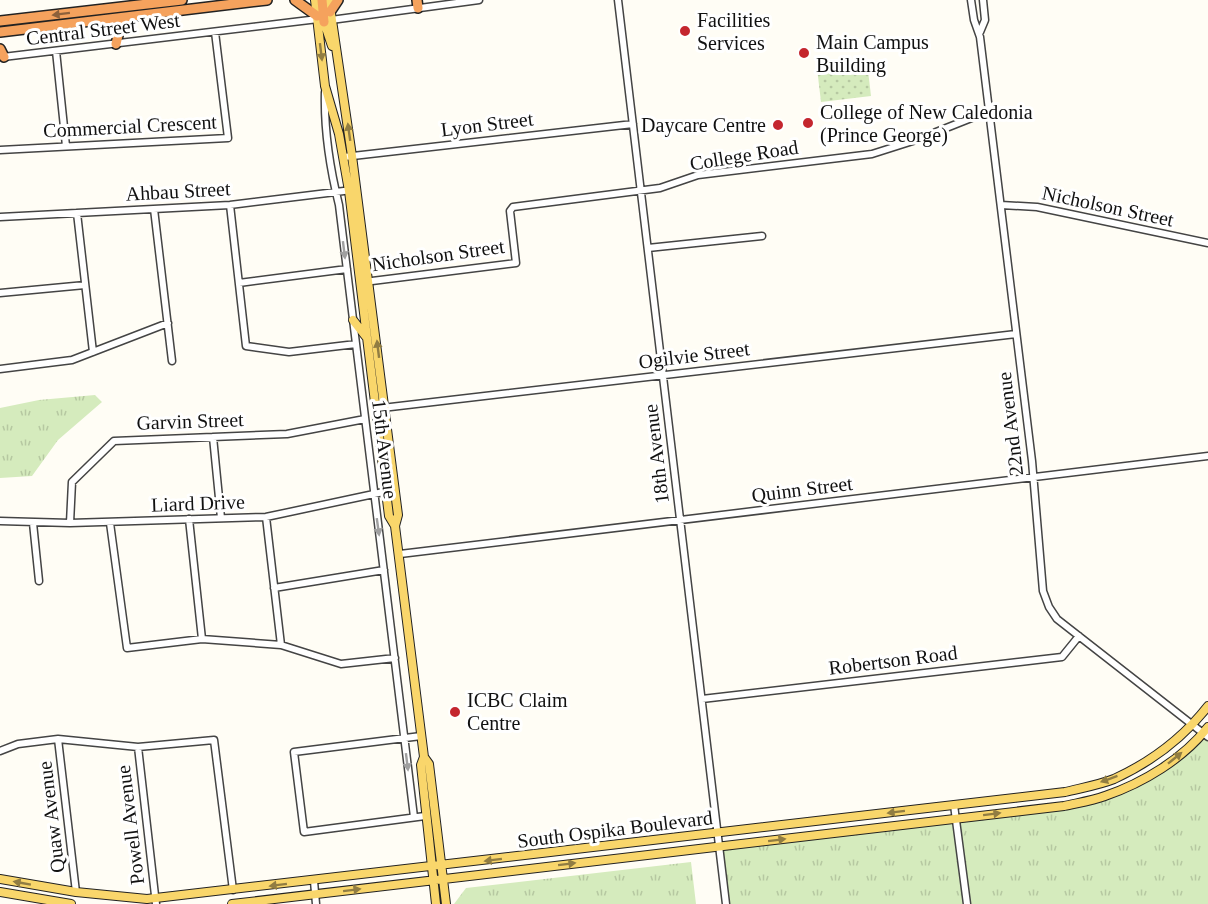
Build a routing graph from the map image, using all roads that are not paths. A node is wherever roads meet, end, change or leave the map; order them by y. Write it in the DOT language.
graph roads {
  1 [pos="182,0"];
  2 [pos="267,0"];
  3 [pos="295,0"];
  4 [pos="315,0"];
  5 [pos="322,0"];
  6 [pos="329,0"];
  7 [pos="338,0"];
  8 [pos="479,0"];
  9 [pos="618,0"];
  10 [pos="971,0"];
  11 [pos="983,0"];
  12 [pos="418,4"];
  13 [pos="143,15"];
  14 [pos="324,18"];
  15 [pos="0,21"];
  16 [pos="0,32"];
  17 [pos="215,32"];
  18 [pos="980,32"];
  19 [pos="116,44"];
  20 [pos="56,51"];
  21 [pos="1,55"];
  22 [pos="325,86"];
  23 [pos="989,111"];
  24 [pos="633,124"];
  25 [pos="66,146"];
  26 [pos="0,150"];
  27 [pos="348,157"];
  28 [pos="353,190"];
  29 [pos="641,190"];
  30 [pos="336,192"];
  31 [pos="230,205"];
  32 [pos="1001,205"];
  33 [pos="154,209"];
  34 [pos="76,213"];
  35 [pos="0,217"];
  36 [pos="762,236"];
  37 [pos="1208,243"];
  38 [pos="648,248"];
  39 [pos="347,269"];
  40 [pos="365,282"];
  41 [pos="239,283"];
  42 [pos="85,285"];
  43 [pos="0,293"];
  44 [pos="353,320"];
  45 [pos="168,323"];
  46 [pos="1016,334"];
  47 [pos="367,338"];
  48 [pos="356,344"];
  49 [pos="93,352"];
  50 [pos="172,361"];
  51 [pos="0,369"];
  52 [pos="663,375"];
  53 [pos="385,408"];
  54 [pos="376,409"];
  55 [pos="365,419"];
  56 [pos="213,437"];
  57 [pos="1208,456"];
  58 [pos="1033,478"];
  59 [pos="395,490"];
  60 [pos="386,492"];
  61 [pos="374,494"];
  62 [pos="266,517"];
  63 [pos="221,518"];
  64 [pos="189,519"];
  65 [pos="680,520"];
  66 [pos="0,521"];
  67 [pos="33,523"];
  68 [pos="70,523"];
  69 [pos="110,523"];
  70 [pos="395,526"];
  71 [pos="400,554"];
  72 [pos="384,570"];
  73 [pos="39,581"];
  74 [pos="274,588"];
  75 [pos="1079,636"];
  76 [pos="202,639"];
  77 [pos="281,645"];
  78 [pos="395,658"];
  79 [pos="702,699"];
  80 [pos="1208,706"];
  81 [pos="1193,725"];
  82 [pos="1206,732"];
  83 [pos="422,736"];
  84 [pos="404,738"];
  85 [pos="58,739"];
  86 [pos="138,747"];
  87 [pos="0,751"];
  88 [pos="424,757"];
  89 [pos="954,805"];
  90 [pos="425,816"];
  91 [pos="414,817"];
  92 [pos="956,819"];
  93 [pos="718,834"];
  94 [pos="719,846"];
  95 [pos="442,866"];
  96 [pos="431,867"];
  97 [pos="0,879"];
  98 [pos="443,879"];
  99 [pos="433,880"];
  100 [pos="314,881"];
  101 [pos="233,890"];
  102 [pos="0,891"];
  103 [pos="76,892"];
  104 [pos="315,894"];
  105 [pos="156,901"];
  106 [pos="71,904"];
  107 [pos="234,904"];
  108 [pos="316,904"];
  109 [pos="436,904"];
  110 [pos="446,904"];
  111 [pos="726,904"];
  112 [pos="967,904"];
  1 -- 15 [label="highway, one-way"];
  2 -- 13 [label="highway"];
  3 -- 14 [label="highway"];
  4 -- 14 [label="main road, 15th Avenue"];
  5 -- 14 [label="highway"];
  6 -- 14 [label="main road, 15th Avenue"];
  7 -- 14 [label="highway"];
  8 -- 12 [label="street, Central Street West"];
  9 -- 24 [label="street, 18th Avenue"];
  10 -- 18 [label="street, 22nd Avenue"];
  11 -- 18 [label="street, 22nd Avenue"];
  12 -- 14 [label="street, Central Street West"];
  13 -- 16 [label="highway"];
  13 -- 19 [label="highway"];
  14 -- 17 [label="street, Central Street West"];
  14 -- 22 [label="main road, 15th Avenue, one-way"];
  27 -- 14 [label="main road, 15th Avenue, one-way"];
  17 -- 19 [label="street, Central Street West"];
  17 -- 25 [label="street, Commercial Crescent"];
  18 -- 23 [label="street, 22nd Avenue"];
  19 -- 20 [label="street, Central Street West"];
  20 -- 21 [label="street, Central Street West"];
  20 -- 25 [label="street"];
  22 -- 27 [label="main road, 15th Avenue"];
  22 -- 30 [label="street, 15th Avenue"];
  23 -- 29 [label="street, College Road"];
  23 -- 32 [label="street, 22nd Avenue"];
  24 -- 27 [label="street, Lyon Street"];
  24 -- 29 [label="street, 18th Avenue"];
  25 -- 26 [label="street, Commercial Crescent"];
  27 -- 28 [label="main road, 15th Avenue"];
  28 -- 30 [label="street, Ahbau Street"];
  28 -- 40 [label="main road, 15th Avenue"];
  29 -- 38 [label="street, 18th Avenue"];
  29 -- 40 [label="street, Nicholson Street"];
  30 -- 31 [label="street, Ahbau Street"];
  30 -- 39 [label="street, 15th Avenue, one-way"];
  31 -- 33 [label="street, Ahbau Street"];
  31 -- 41 [label="street"];
  32 -- 37 [label="street, Nicholson Street"];
  32 -- 46 [label="street, 22nd Avenue"];
  33 -- 34 [label="street, Ahbau Street"];
  33 -- 45 [label="street"];
  34 -- 35 [label="street, Ahbau Street"];
  34 -- 42 [label="street"];
  36 -- 38 [label="street"];
  38 -- 52 [label="street, 18th Avenue"];
  39 -- 41 [label="street"];
  39 -- 44 [label="street, 15th Avenue"];
  40 -- 47 [label="main road, 15th Avenue"];
  53 -- 40 [label="main road, 15th Avenue, one-way"];
  41 -- 48 [label="street"];
  42 -- 43 [label="street"];
  42 -- 49 [label="street"];
  44 -- 47 [label="main road"];
  44 -- 48 [label="street, 15th Avenue"];
  45 -- 49 [label="street"];
  45 -- 50 [label="street"];
  46 -- 52 [label="street, Ogilvie Street"];
  46 -- 58 [label="street, 22nd Avenue"];
  47 -- 54 [label="main road, 15th Avenue"];
  48 -- 55 [label="street, 15th Avenue"];
  49 -- 51 [label="street"];
  52 -- 53 [label="street, Ogilvie Street"];
  52 -- 65 [label="street, 18th Avenue"];
  53 -- 54 [label="street, Ogilvie Street"];
  53 -- 59 [label="main road, 15th Avenue"];
  54 -- 60 [label="main road, 15th Avenue"];
  55 -- 56 [label="street, Garvin Street"];
  55 -- 61 [label="street, 15th Avenue"];
  56 -- 63 [label="street"];
  56 -- 68 [label="street, Garvin Street"];
  57 -- 58 [label="street, Quinn Street"];
  58 -- 65 [label="street, Quinn Street"];
  58 -- 75 [label="street, 22nd Avenue"];
  59 -- 60 [label="street, Liard Drive"];
  59 -- 70 [label="main road, 15th Avenue"];
  60 -- 61 [label="street, Liard Drive"];
  60 -- 70 [label="main road, 15th Avenue"];
  61 -- 62 [label="street, Liard Drive"];
  61 -- 72 [label="street, 15th Avenue, one-way"];
  62 -- 63 [label="street, Liard Drive"];
  62 -- 74 [label="street"];
  63 -- 64 [label="street, Liard Drive"];
  64 -- 69 [label="street, Liard Drive"];
  64 -- 76 [label="street"];
  65 -- 71 [label="street, Quinn Street"];
  65 -- 79 [label="street, 18th Avenue"];
  66 -- 67 [label="street, Liard Drive"];
  67 -- 68 [label="street, Liard Drive"];
  67 -- 73 [label="street"];
  68 -- 69 [label="street, Liard Drive"];
  69 -- 76 [label="street"];
  70 -- 71 [label="main road, 15th Avenue"];
  71 -- 83 [label="main road, 15th Avenue"];
  72 -- 74 [label="street"];
  72 -- 78 [label="street, 15th Avenue"];
  74 -- 77 [label="street"];
  75 -- 79 [label="street, Robertson Road"];
  75 -- 81 [label="street, 22nd Avenue"];
  76 -- 77 [label="street"];
  77 -- 78 [label="street"];
  78 -- 84 [label="street, 15th Avenue"];
  79 -- 93 [label="street, 18th Avenue"];
  80 -- 81 [label="main road, South Ospika Boulevard"];
  81 -- 82 [label="street, 22nd Avenue"];
  81 -- 89 [label="main road, South Ospika Boulevard, one-way"];
  92 -- 82 [label="main road, South Ospika Boulevard, one-way"];
  83 -- 84 [label="street"];
  83 -- 88 [label="main road, 15th Avenue"];
  84 -- 91 [label="street, 15th Avenue, one-way"];
  84 -- 91 [label="street"];
  85 -- 86 [label="street"];
  85 -- 87 [label="street"];
  85 -- 103 [label="street, Quaw Avenue"];
  86 -- 101 [label="street"];
  86 -- 105 [label="street, Powell Avenue"];
  88 -- 90 [label="main road, 15th Avenue"];
  88 -- 95 [label="main road, 15th Avenue"];
  89 -- 92 [label="street"];
  89 -- 93 [label="main road, South Ospika Boulevard, one-way"];
  90 -- 91 [label="street"];
  90 -- 96 [label="main road, 15th Avenue"];
  94 -- 92 [label="main road, South Ospika Boulevard, one-way"];
  92 -- 112 [label="street"];
  93 -- 94 [label="street, 18th Avenue"];
  93 -- 95 [label="main road, South Ospika Boulevard, one-way"];
  98 -- 94 [label="main road, South Ospika Boulevard, one-way"];
  94 -- 111 [label="street, 18th Avenue"];
  95 -- 96 [label="main road, South Ospika Boulevard"];
  95 -- 98 [label="main road, 15th Avenue"];
  96 -- 99 [label="main road, 15th Avenue"];
  96 -- 100 [label="main road, South Ospika Boulevard"];
  103 -- 97 [label="main road, South Ospika Boulevard, one-way"];
  98 -- 99 [label="main road, South Ospika Boulevard"];
  98 -- 110 [label="main road, 15th Avenue"];
  104 -- 99 [label="main road, South Ospika Boulevard, one-way"];
  99 -- 109 [label="main road, 15th Avenue"];
  100 -- 101 [label="main road, South Ospika Boulevard, one-way"];
  100 -- 104 [label="street"];
  101 -- 105 [label="main road, South Ospika Boulevard"];
  102 -- 106 [label="main road"];
  103 -- 105 [label="main road, South Ospika Boulevard"];
  104 -- 107 [label="main road, South Ospika Boulevard"];
  104 -- 108 [label="street"];
}
